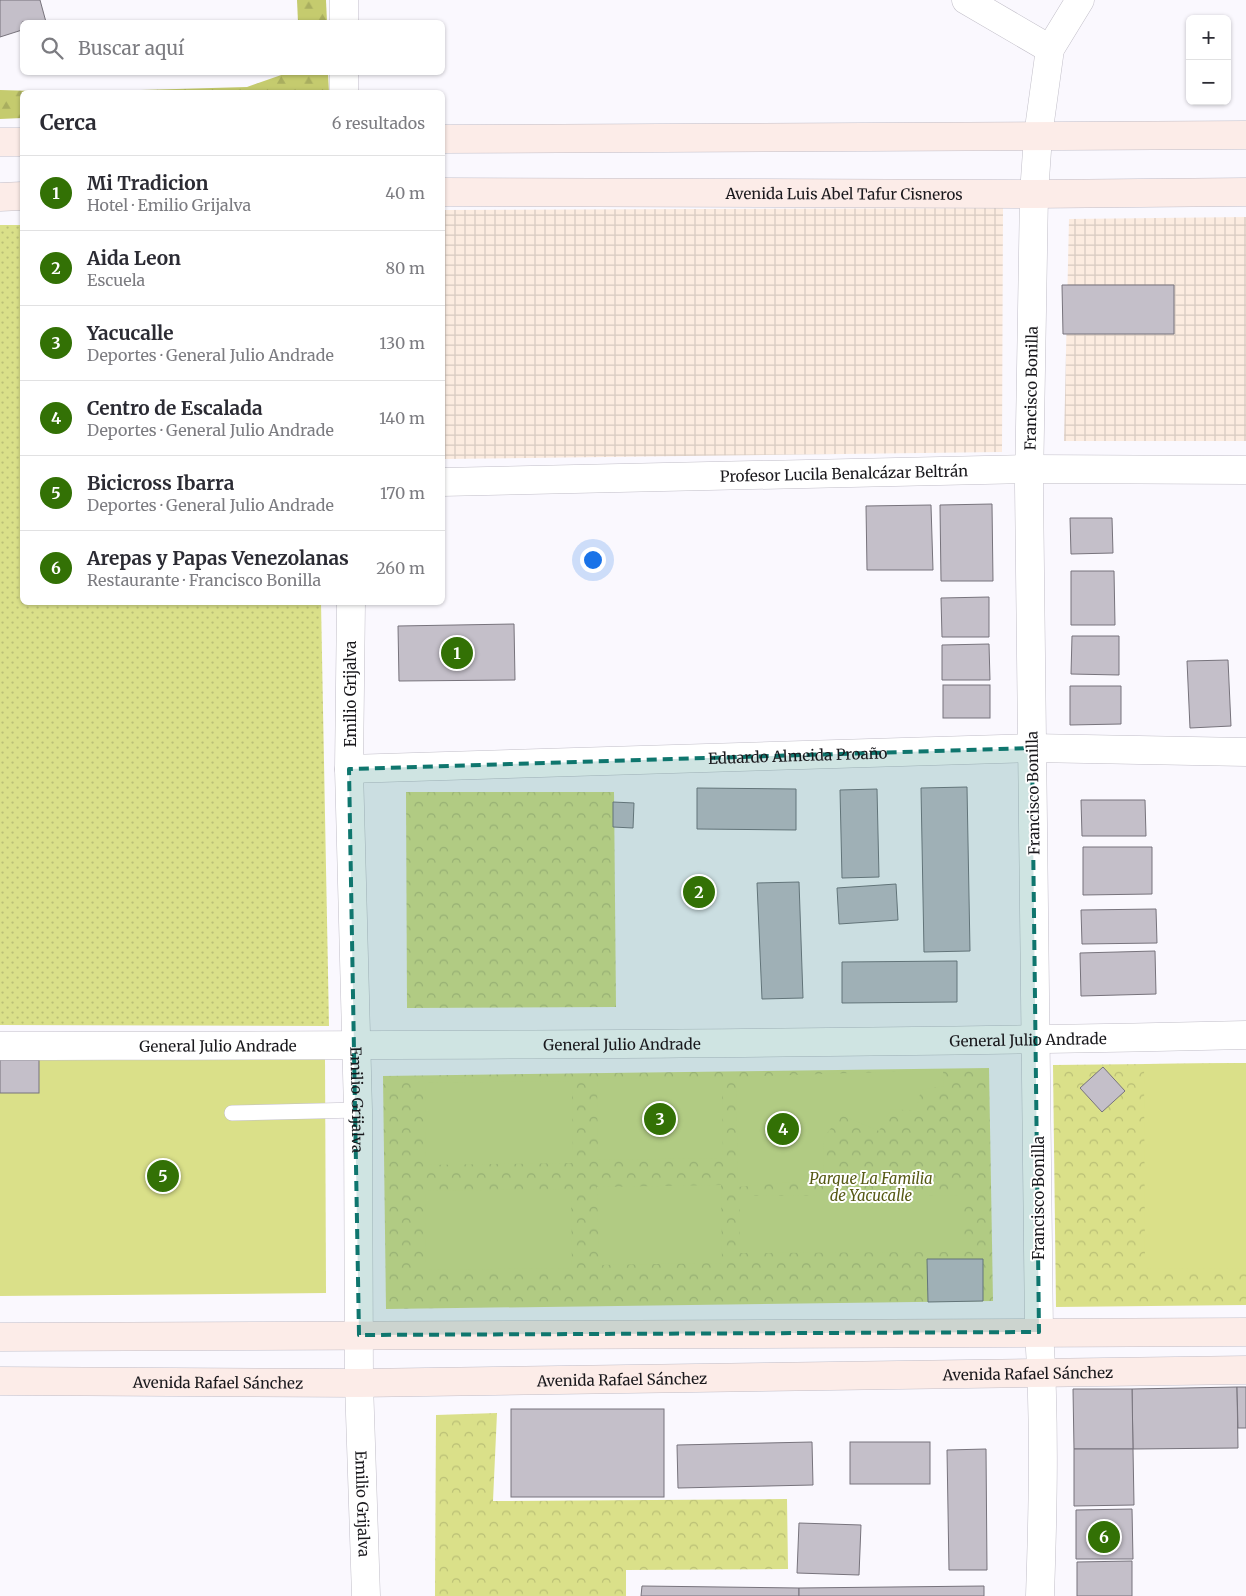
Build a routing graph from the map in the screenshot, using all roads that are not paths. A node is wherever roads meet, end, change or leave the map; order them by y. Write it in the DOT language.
graph roads {
  1 [pos="344,0"];
  2 [pos="966,0"];
  3 [pos="1080,0"];
  4 [pos="344,20"];
  5 [pos="1050,49"];
  6 [pos="344,75"];
  7 [pos="344,90"];
  8 [pos="1246,135"];
  9 [pos="1038,136"];
  10 [pos="445,139"];
  11 [pos="0,142"];
  12 [pos="20,142"];
  13 [pos="445,192"];
  14 [pos="1246,192"];
  15 [pos="1034,194"];
  16 [pos="20,196"];
  17 [pos="0,197"];
  18 [pos="1029,469"];
  19 [pos="1246,470"];
  20 [pos="445,482"];
  21 [pos="350,605"];
  22 [pos="1032,748"];
  23 [pos="1246,752"];
  24 [pos="349,769"];
  25 [pos="1246,1035"];
  26 [pos="1037,1040"];
  27 [pos="0,1046"];
  28 [pos="356,1046"];
  29 [pos="358,1110"];
  30 [pos="232,1113"];
  31 [pos="1039,1332"];
  32 [pos="1246,1332"];
  33 [pos="359,1335"];
  34 [pos="0,1337"];
  35 [pos="1246,1370"];
  36 [pos="1042,1373"];
  37 [pos="0,1381"];
  38 [pos="359,1383"];
  39 [pos="366,1596"];
  40 [pos="1040,1596"];
  1 -- 4 [label="street"];
  2 -- 5 [label="street"];
  3 -- 5 [label="street, Francisco Bonilla"];
  5 -- 9 [label="street, Francisco Bonilla"];
  6 -- 7 [label="street"];
  8 -- 9 [label="street"];
  9 -- 10 [label="street"];
  9 -- 15 [label="street, Francisco Bonilla"];
  11 -- 12 [label="street"];
  13 -- 15 [label="street, Avenida Luis Abel Tafur Cisneros"];
  14 -- 15 [label="street, Avenida Luis Abel Tafur Cisneros"];
  15 -- 18 [label="street, Francisco Bonilla"];
  16 -- 17 [label="street"];
  18 -- 19 [label="street, Profesor Lucila Benalcázar Beltrán"];
  18 -- 20 [label="street, Profesor Lucila Benalcázar Beltrán"];
  18 -- 22 [label="street, Francisco Bonilla"];
  21 -- 24 [label="street, Emilio Grijalva"];
  22 -- 23 [label="street, Eduardo Almeida Proaño"];
  22 -- 24 [label="street, Eduardo Almeida Proaño"];
  22 -- 26 [label="street, Francisco Bonilla"];
  24 -- 28 [label="street, Emilio Grijalva"];
  25 -- 26 [label="street, General Julio Andrade"];
  26 -- 28 [label="street, General Julio Andrade"];
  26 -- 31 [label="street, Francisco Bonilla"];
  27 -- 28 [label="street, General Julio Andrade"];
  28 -- 29 [label="street, Emilio Grijalva"];
  29 -- 30 [label="lane"];
  29 -- 33 [label="street, Emilio Grijalva"];
  31 -- 32 [label="street"];
  31 -- 33 [label="street"];
  31 -- 36 [label="street, Francisco Bonilla"];
  33 -- 34 [label="street"];
  33 -- 38 [label="street, Emilio Grijalva"];
  35 -- 36 [label="street, Avenida Rafael Sánchez"];
  36 -- 38 [label="street, Avenida Rafael Sánchez"];
  36 -- 40 [label="street, Francisco Bonilla"];
  37 -- 38 [label="street, Avenida Rafael Sánchez"];
  38 -- 39 [label="street, Emilio Grijalva"];
}
